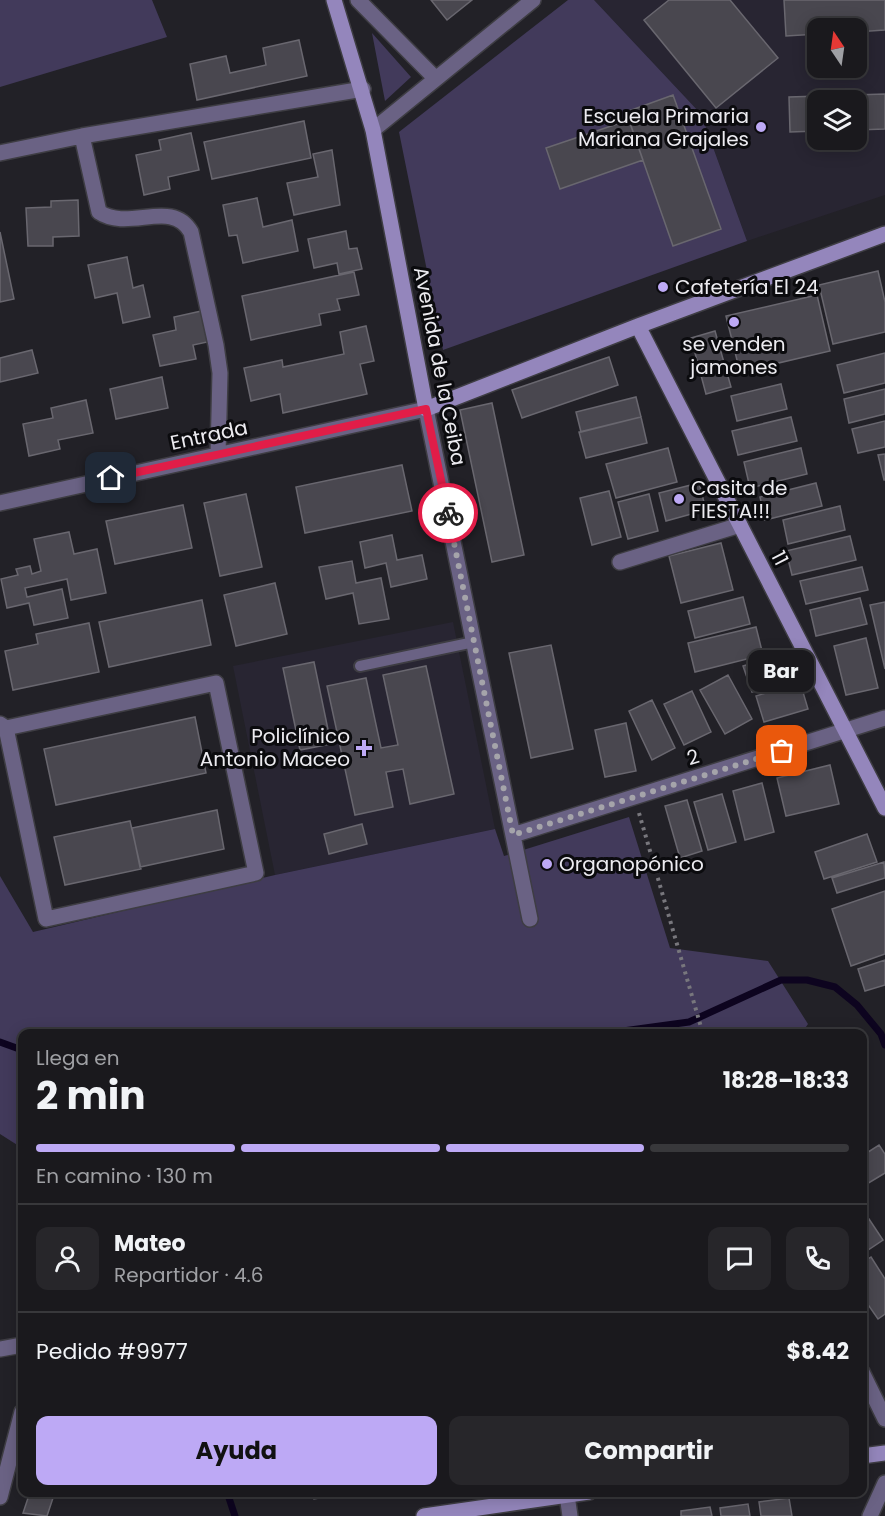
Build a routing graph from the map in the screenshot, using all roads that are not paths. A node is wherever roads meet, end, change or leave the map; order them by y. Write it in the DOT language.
graph roads {
  1 [pos="334,0"];
  2 [pos="358,0"];
  3 [pos="533,0"];
  4 [pos="435,78"];
  5 [pos="363,89"];
  6 [pos="373,130"];
  7 [pos="82,136"];
  8 [pos="0,153"];
  9 [pos="885,234"];
  10 [pos="638,326"];
  11 [pos="426,409"];
  12 [pos="218,455"];
  13 [pos="0,503"];
  14 [pos="740,525"];
  15 [pos="620,562"];
  16 [pos="474,642"];
  17 [pos="360,666"];
  18 [pos="885,718"];
  19 [pos="3,726"];
  20 [pos="846,731"];
  21 [pos="885,808"];
  22 [pos="513,835"];
  23 [pos="530,919"];
  24 [pos="18,1346"];
  25 [pos="0,1348"];
  26 [pos="867,1382"];
  27 [pos="885,1419"];
  28 [pos="18,1427"];
  29 [pos="885,1453"];
  30 [pos="867,1455"];
  31 [pos="885,1483"];
  32 [pos="0,1497"];
  33 [pos="553,1497"];
  34 [pos="567,1497"];
  35 [pos="424,1516"];
  36 [pos="570,1516"];
  37 [pos="870,1516"];
  1 -- 5 [label="street, Avenida de la Ceiba"];
  2 -- 4 [label="street"];
  3 -- 4 [label="street"];
  4 -- 6 [label="street"];
  5 -- 6 [label="street, Avenida de la Ceiba"];
  5 -- 7 [label="street"];
  6 -- 11 [label="street, Avenida de la Ceiba"];
  7 -- 8 [label="street"];
  7 -- 12 [label="street"];
  9 -- 10 [label="street"];
  10 -- 11 [label="street"];
  10 -- 14 [label="street, 11"];
  11 -- 12 [label="street, Entrada"];
  11 -- 16 [label="street, Avenida de la Ceiba"];
  12 -- 13 [label="street, Entrada"];
  14 -- 15 [label="street"];
  14 -- 20 [label="street, 11"];
  16 -- 17 [label="lane"];
  16 -- 22 [label="street, Avenida de la Ceiba"];
  18 -- 20 [label="street, 2"];
  19 -- 19 [label="street"];
  20 -- 21 [label="street, 11"];
  20 -- 22 [label="street, 2"];
  22 -- 23 [label="street, Avenida de la Ceiba"];
  24 -- 25 [label="street"];
  26 -- 27 [label="street"];
  28 -- 32 [label="street"];
  29 -- 30 [label="street"];
  31 -- 37 [label="street"];
  33 -- 35 [label="street"];
  34 -- 36 [label="street"];
}
